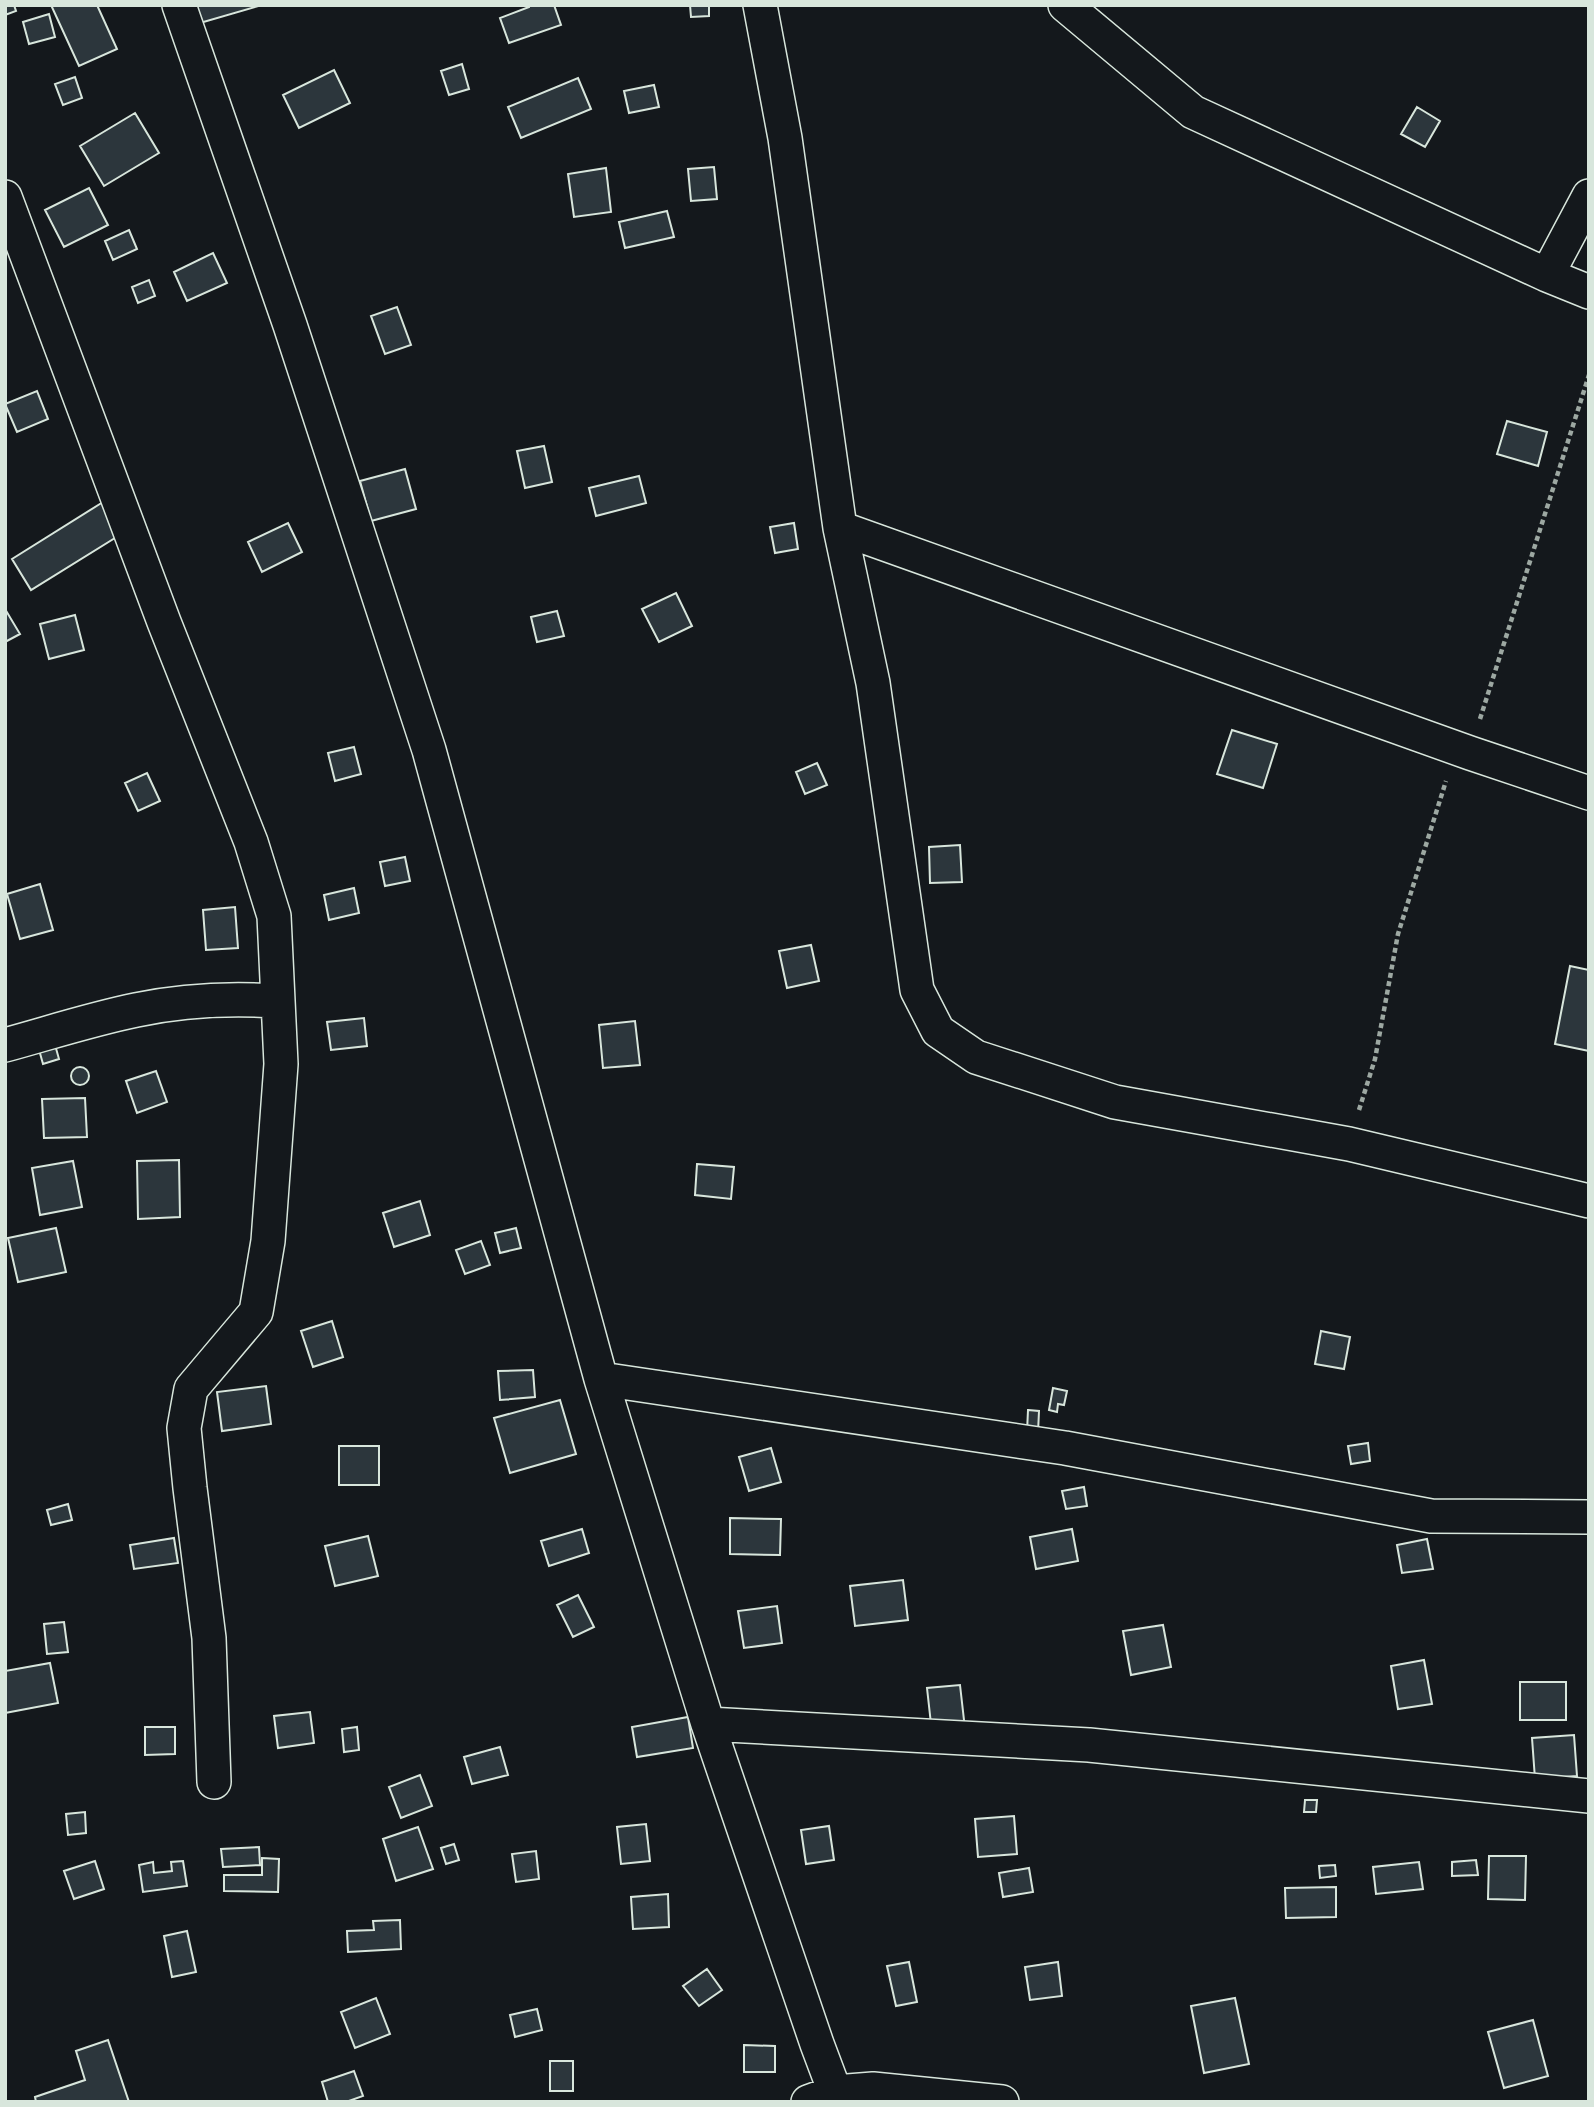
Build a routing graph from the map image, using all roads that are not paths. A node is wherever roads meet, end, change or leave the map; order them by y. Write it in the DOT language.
graph roads {
  1 [pos="179,5"];
  2 [pos="760,5"];
  3 [pos="1065,5"];
  4 [pos="1589,196"];
  5 [pos="5,197"];
  6 [pos="1547,275"];
  7 [pos="1589,292"];
  8 [pos="840,528"];
  9 [pos="1589,793"];
  10 [pos="277,1001"];
  11 [pos="5,1045"];
  12 [pos="1589,1200"];
  13 [pos="601,1379"];
  14 [pos="1589,1517"];
  15 [pos="708,1724"];
  16 [pos="214,1782"];
  17 [pos="1589,1796"];
  18 [pos="822,2097"];
  19 [pos="1002,2102"];
  1 -- 13 [label="street"];
  2 -- 8 [label="street"];
  3 -- 6 [label="street"];
  4 -- 6 [label="street"];
  5 -- 10 [label="street"];
  6 -- 7 [label="street"];
  8 -- 9 [label="street"];
  8 -- 12 [label="street"];
  10 -- 11 [label="street"];
  10 -- 16 [label="street"];
  13 -- 14 [label="street"];
  13 -- 15 [label="street"];
  15 -- 17 [label="street"];
  15 -- 18 [label="street"];
  18 -- 19 [label="street"];
}
